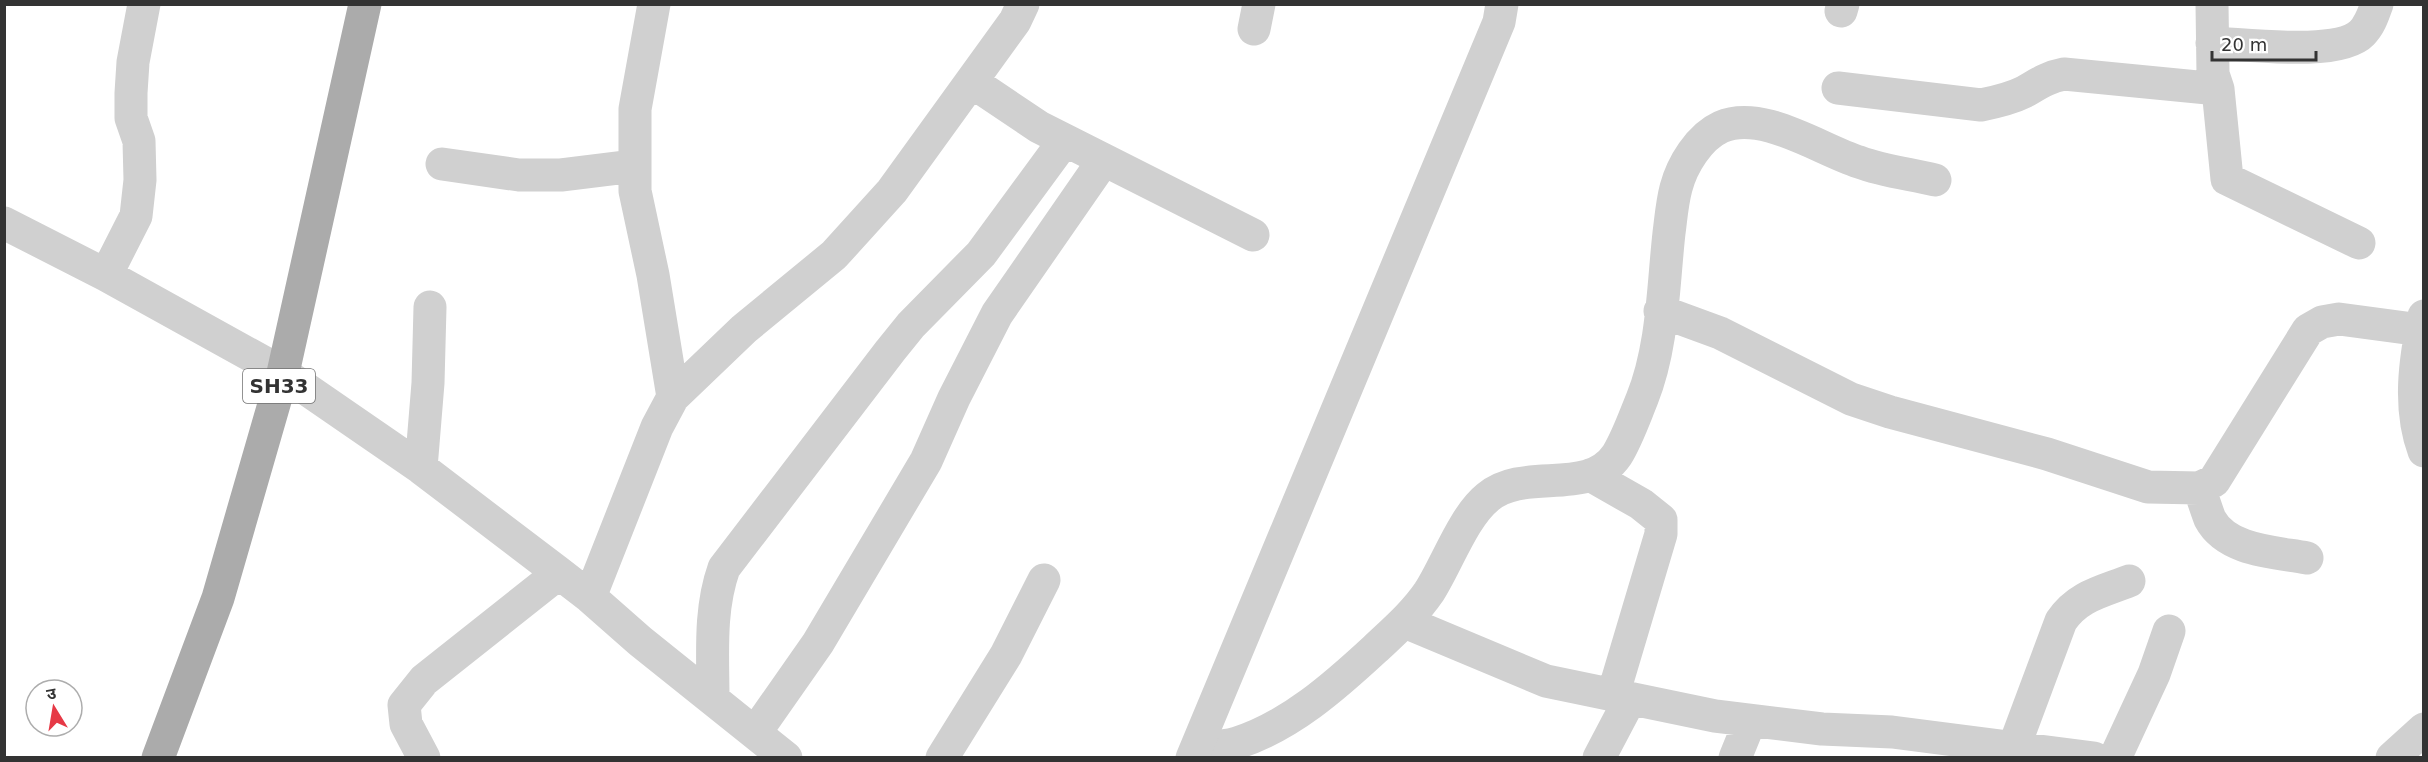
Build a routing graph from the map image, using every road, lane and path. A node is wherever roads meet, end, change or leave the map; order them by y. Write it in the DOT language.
graph roads {
  1 [pos="144,4"];
  2 [pos="365,4"];
  3 [pos="654,4"];
  4 [pos="1023,4"];
  5 [pos="1502,4"];
  6 [pos="2212,4"];
  7 [pos="2377,4"];
  8 [pos="2212,43"];
  9 [pos="972,82"];
  10 [pos="1838,88"];
  11 [pos="2218,89"];
  12 [pos="1064,141"];
  13 [pos="1103,161"];
  14 [pos="442,164"];
  15 [pos="634,166"];
  16 [pos="1935,180"];
  17 [pos="4,224"];
  18 [pos="1253,235"];
  19 [pos="2360,243"];
  20 [pos="106,275"];
  21 [pos="430,308"];
  22 [pos="1660,311"];
  23 [pos="2422,323"];
  24 [pos="283,373"];
  25 [pos="673,397"];
  26 [pos="2424,451"];
  27 [pos="421,468"];
  28 [pos="1590,475"];
  29 [pos="2199,488"];
  30 [pos="2307,558"];
  31 [pos="559,573"];
  32 [pos="1044,580"];
  33 [pos="2129,581"];
  34 [pos="590,597"];
  35 [pos="1405,622"];
  36 [pos="2169,631"];
  37 [pos="1622,697"];
  38 [pos="713,699"];
  39 [pos="1750,721"];
  40 [pos="2424,729"];
  41 [pos="755,733"];
  42 [pos="2014,747"];
  43 [pos="1195,752"];
  44 [pos="2091,757"];
  45 [pos="158,758"];
  46 [pos="424,758"];
  47 [pos="786,758"];
  48 [pos="942,758"];
  49 [pos="1599,758"];
  50 [pos="1735,758"];
  51 [pos="2115,758"];
  52 [pos="2392,758"];
  1 -- 20 [label="street"];
  2 -- 24 [label="main road, SH33"];
  3 -- 15 [label="street"];
  4 -- 9 [label="street"];
  5 -- 43 [label="street"];
  6 -- 8 [label="street"];
  7 -- 8 [label="street"];
  8 -- 11 [label="street"];
  9 -- 12 [label="street"];
  9 -- 25 [label="street"];
  10 -- 11 [label="street"];
  11 -- 19 [label="street"];
  12 -- 13 [label="street"];
  12 -- 38 [label="street"];
  13 -- 18 [label="street"];
  13 -- 41 [label="street"];
  14 -- 15 [label="street"];
  15 -- 25 [label="street"];
  16 -- 22 [label="street"];
  17 -- 20 [label="street"];
  20 -- 24 [label="street"];
  21 -- 27 [label="street"];
  22 -- 28 [label="street"];
  22 -- 29 [label="street"];
  23 -- 26 [label="street"];
  23 -- 29 [label="street"];
  24 -- 27 [label="street"];
  24 -- 45 [label="main road, SH33"];
  25 -- 34 [label="street"];
  27 -- 31 [label="street"];
  28 -- 35 [label="street"];
  28 -- 37 [label="street"];
  29 -- 30 [label="street"];
  31 -- 34 [label="street"];
  31 -- 46 [label="street"];
  32 -- 48 [label="street"];
  33 -- 42 [label="street"];
  34 -- 38 [label="street"];
  35 -- 37 [label="street"];
  35 -- 43 [label="street"];
  36 -- 51 [label="street"];
  37 -- 39 [label="street"];
  37 -- 49 [label="street"];
  38 -- 41 [label="street"];
  39 -- 42 [label="street"];
  39 -- 50 [label="street"];
  40 -- 52 [label="street"];
  41 -- 47 [label="street"];
  42 -- 44 [label="street"];
}
